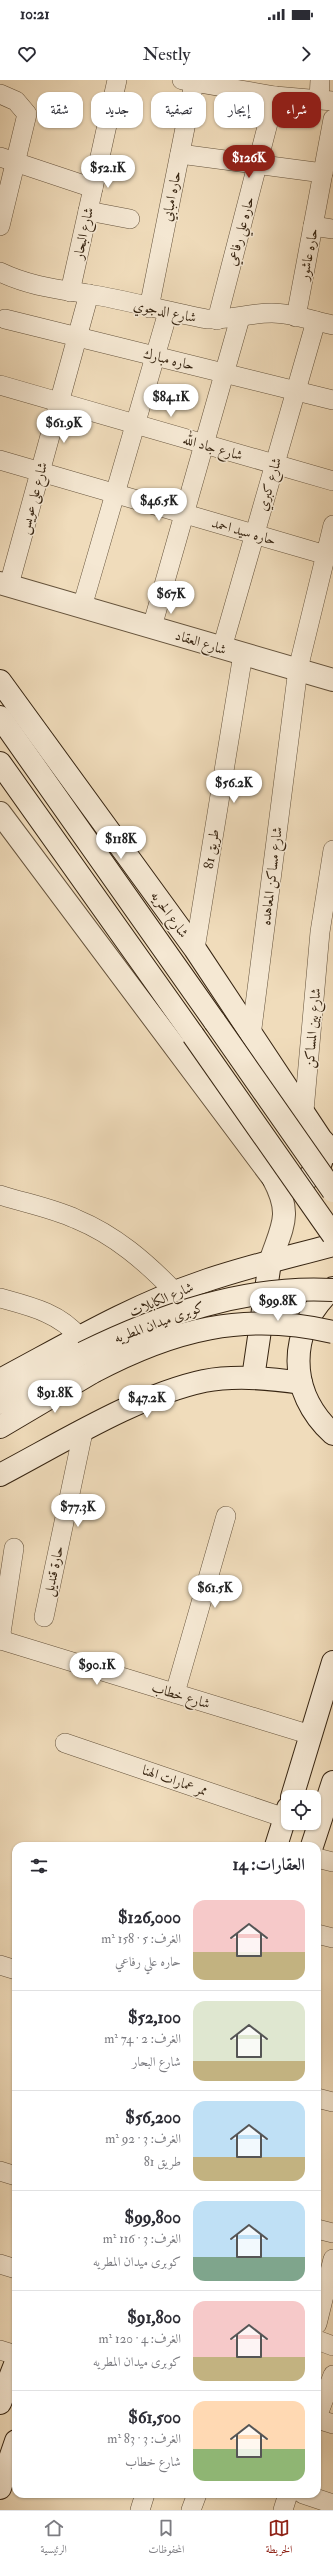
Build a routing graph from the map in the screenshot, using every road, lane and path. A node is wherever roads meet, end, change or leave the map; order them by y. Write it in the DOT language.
graph roads {
  1 [pos="117,80"];
  2 [pos="320,80"];
  3 [pos="188,82"];
  4 [pos="0,94"];
  5 [pos="272,96"];
  6 [pos="326,100"];
  7 [pos="272,107"];
  8 [pos="333,119"];
  9 [pos="331,142"];
  10 [pos="180,154"];
  11 [pos="7,160"];
  12 [pos="257,164"];
  13 [pos="326,180"];
  14 [pos="93,188"];
  15 [pos="88,212"];
  16 [pos="130,219"];
  17 [pos="0,226"];
  18 [pos="313,226"];
  19 [pos="333,228"];
  20 [pos="0,272"];
  21 [pos="80,293"];
  22 [pos="149,308"];
  23 [pos="168,312"];
  24 [pos="296,317"];
  25 [pos="240,318"];
  26 [pos="5,319"];
  27 [pos="217,320"];
  28 [pos="324,323"];
  29 [pos="77,337"];
  30 [pos="155,356"];
  31 [pos="225,373"];
  32 [pos="0,385"];
  33 [pos="296,391"];
  34 [pos="333,400"];
  35 [pos="59,402"];
  36 [pos="135,424"];
  37 [pos="204,444"];
  38 [pos="0,460"];
  39 [pos="275,464"];
  40 [pos="40,471"];
  41 [pos="333,481"];
  42 [pos="115,493"];
  43 [pos="184,513"];
  44 [pos="333,525"];
  45 [pos="255,534"];
  46 [pos="327,567"];
  47 [pos="4,584"];
  48 [pos="82,607"];
  49 [pos="152,627"];
  50 [pos="222,648"];
  51 [pos="243,654"];
  52 [pos="298,669"];
  53 [pos="333,680"];
  54 [pos="0,681"];
  55 [pos="0,717"];
  56 [pos="0,763"];
  57 [pos="0,813"];
  58 [pos="333,850"];
  59 [pos="331,873"];
  60 [pos="327,933"];
  61 [pos="195,949"];
  62 [pos="251,1036"];
  63 [pos="304,1112"];
  64 [pos="327,1145"];
  65 [pos="273,1178"];
  66 [pos="333,1191"];
  67 [pos="0,1195"];
  68 [pos="333,1235"];
  69 [pos="333,1244"];
  70 [pos="270,1262"];
  71 [pos="333,1289"];
  72 [pos="175,1292"];
  73 [pos="0,1298"];
  74 [pos="333,1332"];
  75 [pos="85,1354"];
  76 [pos="253,1378"];
  77 [pos="0,1380"];
  78 [pos="301,1383"];
  79 [pos="0,1403"];
  80 [pos="0,1427"];
  81 [pos="83,1432"];
  82 [pos="333,1434"];
  83 [pos="0,1475"];
  84 [pos="226,1516"];
  85 [pos="14,1548"];
  86 [pos="44,1617"];
  87 [pos="333,1662"];
  88 [pos="175,1693"];
  89 [pos="311,1735"];
  90 [pos="65,1743"];
  91 [pos="333,1782"];
  92 [pos="294,1790"];
  93 [pos="281,1811"];
  94 [pos="281,1830"];
  95 [pos="277,1842"];
  96 [pos="313,1842"];
  97 [pos="321,1859"];
  98 [pos="333,1862"];
  99 [pos="321,1935"];
  100 [pos="333,1938"];
  101 [pos="0,1965"];
  102 [pos="12,1969"];
  103 [pos="321,2099"];
  104 [pos="333,2102"];
  105 [pos="0,2171"];
  106 [pos="12,2175"];
  107 [pos="321,2230"];
  108 [pos="333,2233"];
  109 [pos="333,2259"];
  110 [pos="0,2264"];
  111 [pos="12,2268"];
  112 [pos="321,2308"];
  113 [pos="321,2342"];
  114 [pos="333,2346"];
  115 [pos="0,2350"];
  116 [pos="12,2354"];
  117 [pos="12,2372"];
  118 [pos="333,2375"];
  119 [pos="0,2403"];
  120 [pos="321,2407"];
  121 [pos="321,2420"];
  122 [pos="333,2424"];
  123 [pos="12,2453"];
  124 [pos="0,2488"];
  125 [pos="144,2498"];
  126 [pos="196,2498"];
  127 [pos="287,2498"];
  128 [pos="315,2498"];
  129 [pos="333,2504"];
  130 [pos="140,2510"];
  131 [pos="191,2510"];
  132 [pos="283,2510"];
  1 -- 14 [label="street, شارع البحار"];
  2 -- 6 [label="street"];
  3 -- 5 [label="street"];
  3 -- 10 [label="street, حاره امبابي"];
  4 -- 11 [label="street"];
  7 -- 12 [label="street, حاره علي رفاعي"];
  8 -- 9 [label="street, حاره عاشور"];
  9 -- 13 [label="street, حاره عاشور"];
  10 -- 12 [label="street"];
  10 -- 22 [label="street, حاره امبابي"];
  11 -- 14 [label="street"];
  11 -- 17 [label="street"];
  12 -- 13 [label="street"];
  12 -- 27 [label="street, حاره علي رفاعي"];
  13 -- 18 [label="street, حاره عاشور"];
  14 -- 15 [label="street, شارع البحار"];
  15 -- 16 [label="street"];
  15 -- 21 [label="street, شارع البحار"];
  18 -- 19 [label="street"];
  18 -- 24 [label="street, حاره عاشور"];
  20 -- 21 [label="street, شارع الدجوي"];
  21 -- 22 [label="street, شارع الدجوي"];
  21 -- 29 [label="street, شارع على عويس"];
  22 -- 23 [label="street, شارع الدجوي"];
  23 -- 27 [label="street, شارع الدجوي"];
  23 -- 30 [label="street"];
  24 -- 25 [label="street, شارع الدجوي"];
  24 -- 28 [label="street, شارع الدجوي"];
  25 -- 27 [label="street, شارع الدجوي"];
  25 -- 31 [label="street"];
  26 -- 29 [label="street, حاره مبارك"];
  28 -- 33 [label="street, شارع كبري"];
  29 -- 30 [label="street, حاره مبارك"];
  29 -- 35 [label="street, شارع على عويس"];
  30 -- 31 [label="street, حاره مبارك"];
  30 -- 36 [label="street"];
  31 -- 33 [label="street, حاره مبارك"];
  31 -- 37 [label="street"];
  32 -- 35 [label="street, شارع جاد الله"];
  33 -- 34 [label="street, حاره مبارك"];
  33 -- 39 [label="street, شارع كبري"];
  35 -- 36 [label="street, شارع جاد الله"];
  35 -- 40 [label="street, شارع على عويس"];
  36 -- 37 [label="street, شارع جاد الله"];
  36 -- 42 [label="street"];
  37 -- 39 [label="street, شارع جاد الله"];
  37 -- 43 [label="street"];
  38 -- 40 [label="street, حاره سيد احمد"];
  39 -- 41 [label="street, شارع جاد الله"];
  39 -- 45 [label="street, شارع كبري"];
  40 -- 42 [label="street, حاره سيد احمد"];
  40 -- 47 [label="street, شارع على عويس"];
  42 -- 43 [label="street, حاره سيد احمد"];
  42 -- 48 [label="street"];
  43 -- 45 [label="street, حاره سيد احمد"];
  43 -- 49 [label="street"];
  44 -- 46 [label="street, شارع مساكن المعاهده"];
  45 -- 46 [label="street, حاره سيد احمد"];
  45 -- 50 [label="street, شارع كبري"];
  46 -- 52 [label="street, شارع مساكن المعاهده"];
  47 -- 48 [label="main road, شارع العقاد"];
  48 -- 49 [label="main road, شارع العقاد"];
  49 -- 50 [label="main road, شارع العقاد"];
  50 -- 51 [label="main road, شارع العقاد"];
  51 -- 52 [label="main road, شارع العقاد"];
  51 -- 61 [label="street, طريق 81"];
  52 -- 53 [label="main road, شارع العقاد"];
  52 -- 62 [label="street, شارع مساكن المعاهده"];
  54 -- 61 [label="main road, شارع الحريه"];
  55 -- 66 [label="main road, bridge"];
  56 -- 68 [label="main road, bridge"];
  57 -- 65 [label="main road"];
  58 -- 59 [label="street, شارع بين المساكن"];
  59 -- 60 [label="street, شارع بين المساكن"];
  60 -- 63 [label="street, شارع بين المساكن"];
  61 -- 62 [label="main road, شارع الحريه"];
  62 -- 63 [label="main road, شارع الحريه"];
  63 -- 64 [label="main road, شارع الحريه"];
  64 -- 65 [label="main road"];
  65 -- 70 [label="main road"];
  67 -- 72 [label="street"];
  69 -- 70 [label="main road, شارع الكابلات"];
  70 -- 72 [label="main road, شارع الكابلات"];
  70 -- 76 [label="main road"];
  71 -- 75 [label="main road, كوبرى ميدان المطريه, bridge"];
  71 -- 78 [label="main road"];
  72 -- 75 [label="main road, شارع الكابلات"];
  73 -- 75 [label="street"];
  74 -- 75 [label="main road, كوبرى ميدان المطريه, bridge"];
  75 -- 77 [label="main road, شارع الكابلات"];
  75 -- 79 [label="main road, كوبرى ميدان المطريه"];
  75 -- 80 [label="main road, كوبرى ميدان المطريه"];
  76 -- 78 [label="main road"];
  76 -- 81 [label="main road"];
  78 -- 82 [label="main road"];
  81 -- 83 [label="main road"];
  81 -- 86 [label="street, حارة قنديل"];
  84 -- 88 [label="street"];
  85 -- 88 [label="street, شارع خطاب"];
  87 -- 89 [label="main road"];
  88 -- 89 [label="street, شارع خطاب"];
  89 -- 92 [label="main road"];
  90 -- 93 [label="street, ممر عمارات الهنا"];
  91 -- 96 [label="main road"];
  94 -- 95 [label="main road"];
  97 -- 98 [label="street"];
  99 -- 100 [label="street"];
  101 -- 102 [label="street"];
  103 -- 104 [label="street"];
  105 -- 106 [label="street"];
  107 -- 108 [label="street"];
  109 -- 112 [label="street"];
  110 -- 111 [label="street"];
  113 -- 114 [label="street"];
  115 -- 116 [label="street"];
  117 -- 119 [label="main road"];
  118 -- 120 [label="street"];
  121 -- 122 [label="street"];
  123 -- 124 [label="main road"];
  125 -- 130 [label="street"];
  126 -- 131 [label="street"];
  127 -- 132 [label="street"];
  128 -- 129 [label="street"];
}
